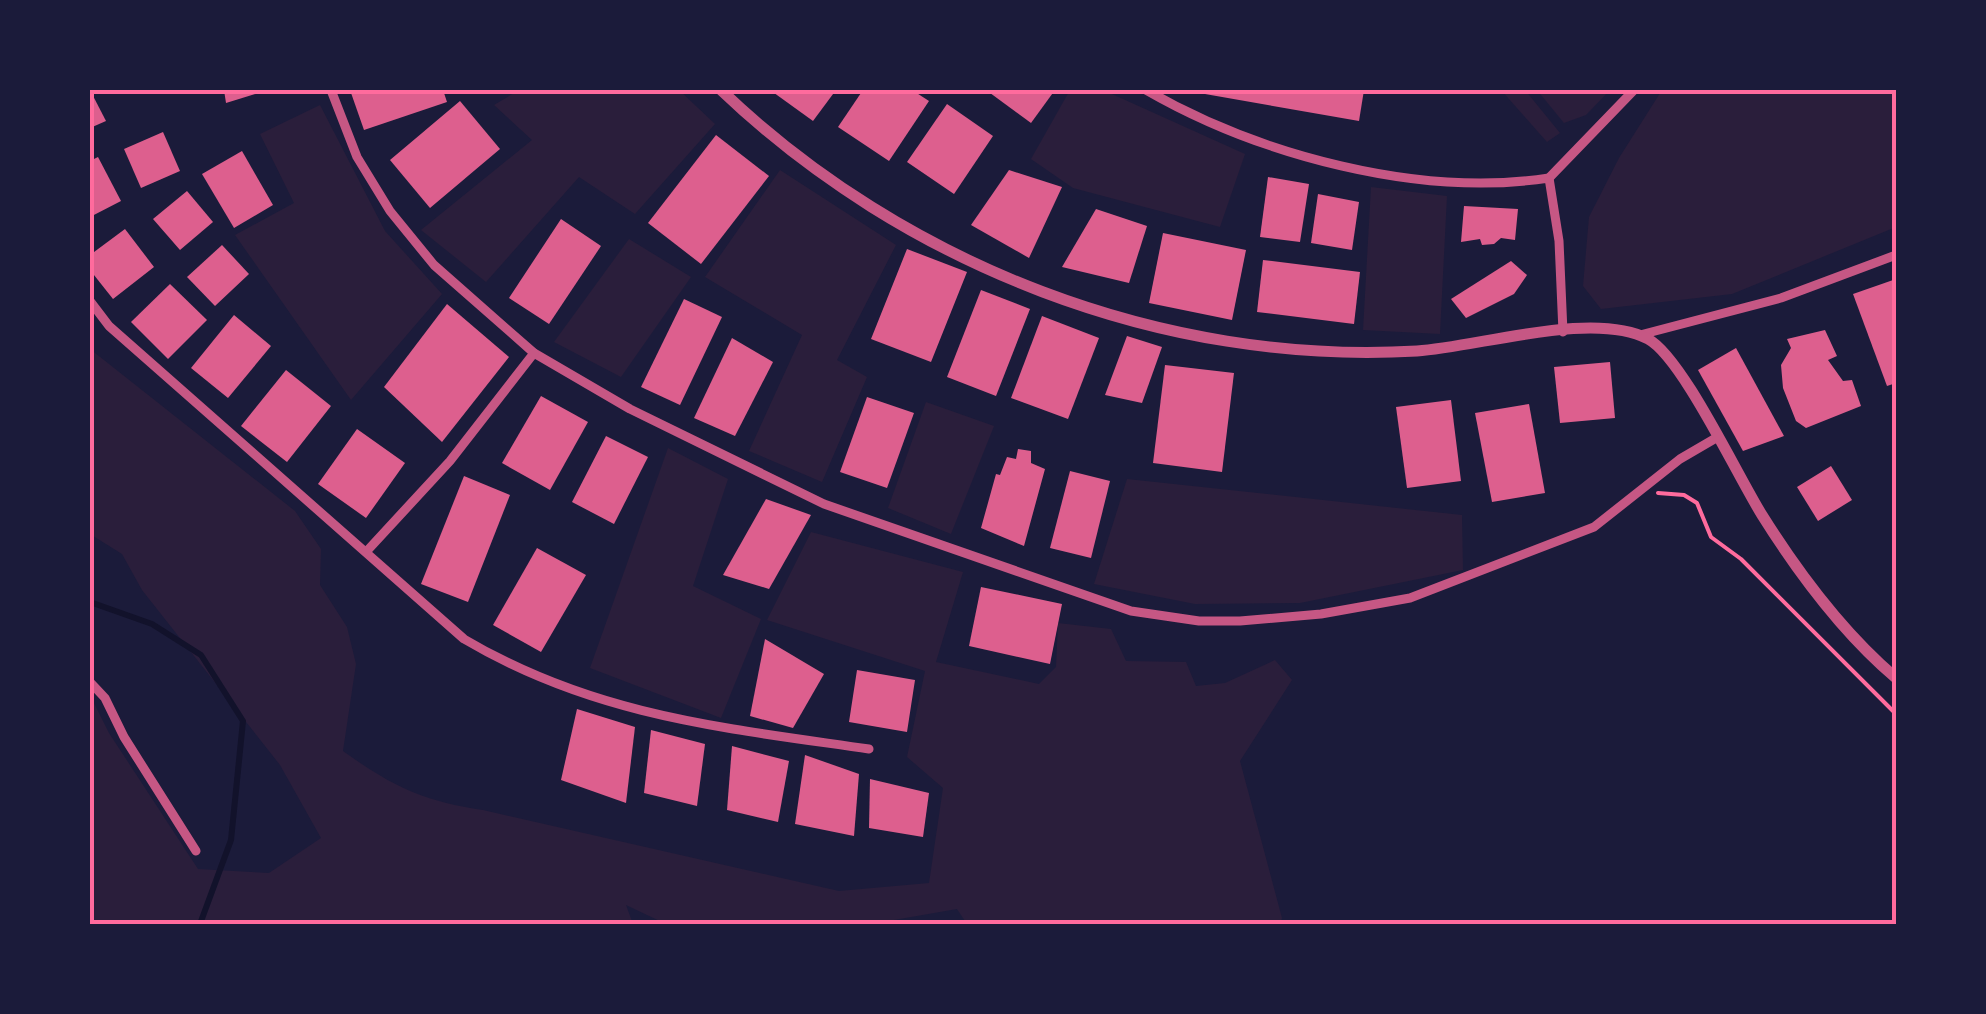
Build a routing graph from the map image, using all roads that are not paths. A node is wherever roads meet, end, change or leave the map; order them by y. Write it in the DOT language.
graph roads {
  1 [pos="332,90"];
  2 [pos="721,90"];
  3 [pos="1146,90"];
  4 [pos="1634,90"];
  5 [pos="1549,178"];
  6 [pos="1896,254"];
  7 [pos="90,301"];
  8 [pos="1563,332"];
  9 [pos="1640,336"];
  10 [pos="534,354"];
  11 [pos="1716,438"];
  12 [pos="366,552"];
  13 [pos="1896,678"];
  14 [pos="90,682"];
  15 [pos="870,749"];
  16 [pos="196,852"];
  1 -- 10 [label="street"];
  2 -- 8 [label="street"];
  3 -- 5 [label="street"];
  4 -- 5 [label="street"];
  5 -- 8 [label="street"];
  6 -- 9 [label="street"];
  7 -- 12 [label="street"];
  8 -- 9 [label="street"];
  9 -- 11 [label="street"];
  10 -- 11 [label="street"];
  10 -- 12 [label="street"];
  11 -- 13 [label="street"];
  12 -- 15 [label="street"];
  14 -- 16 [label="street"];
}
